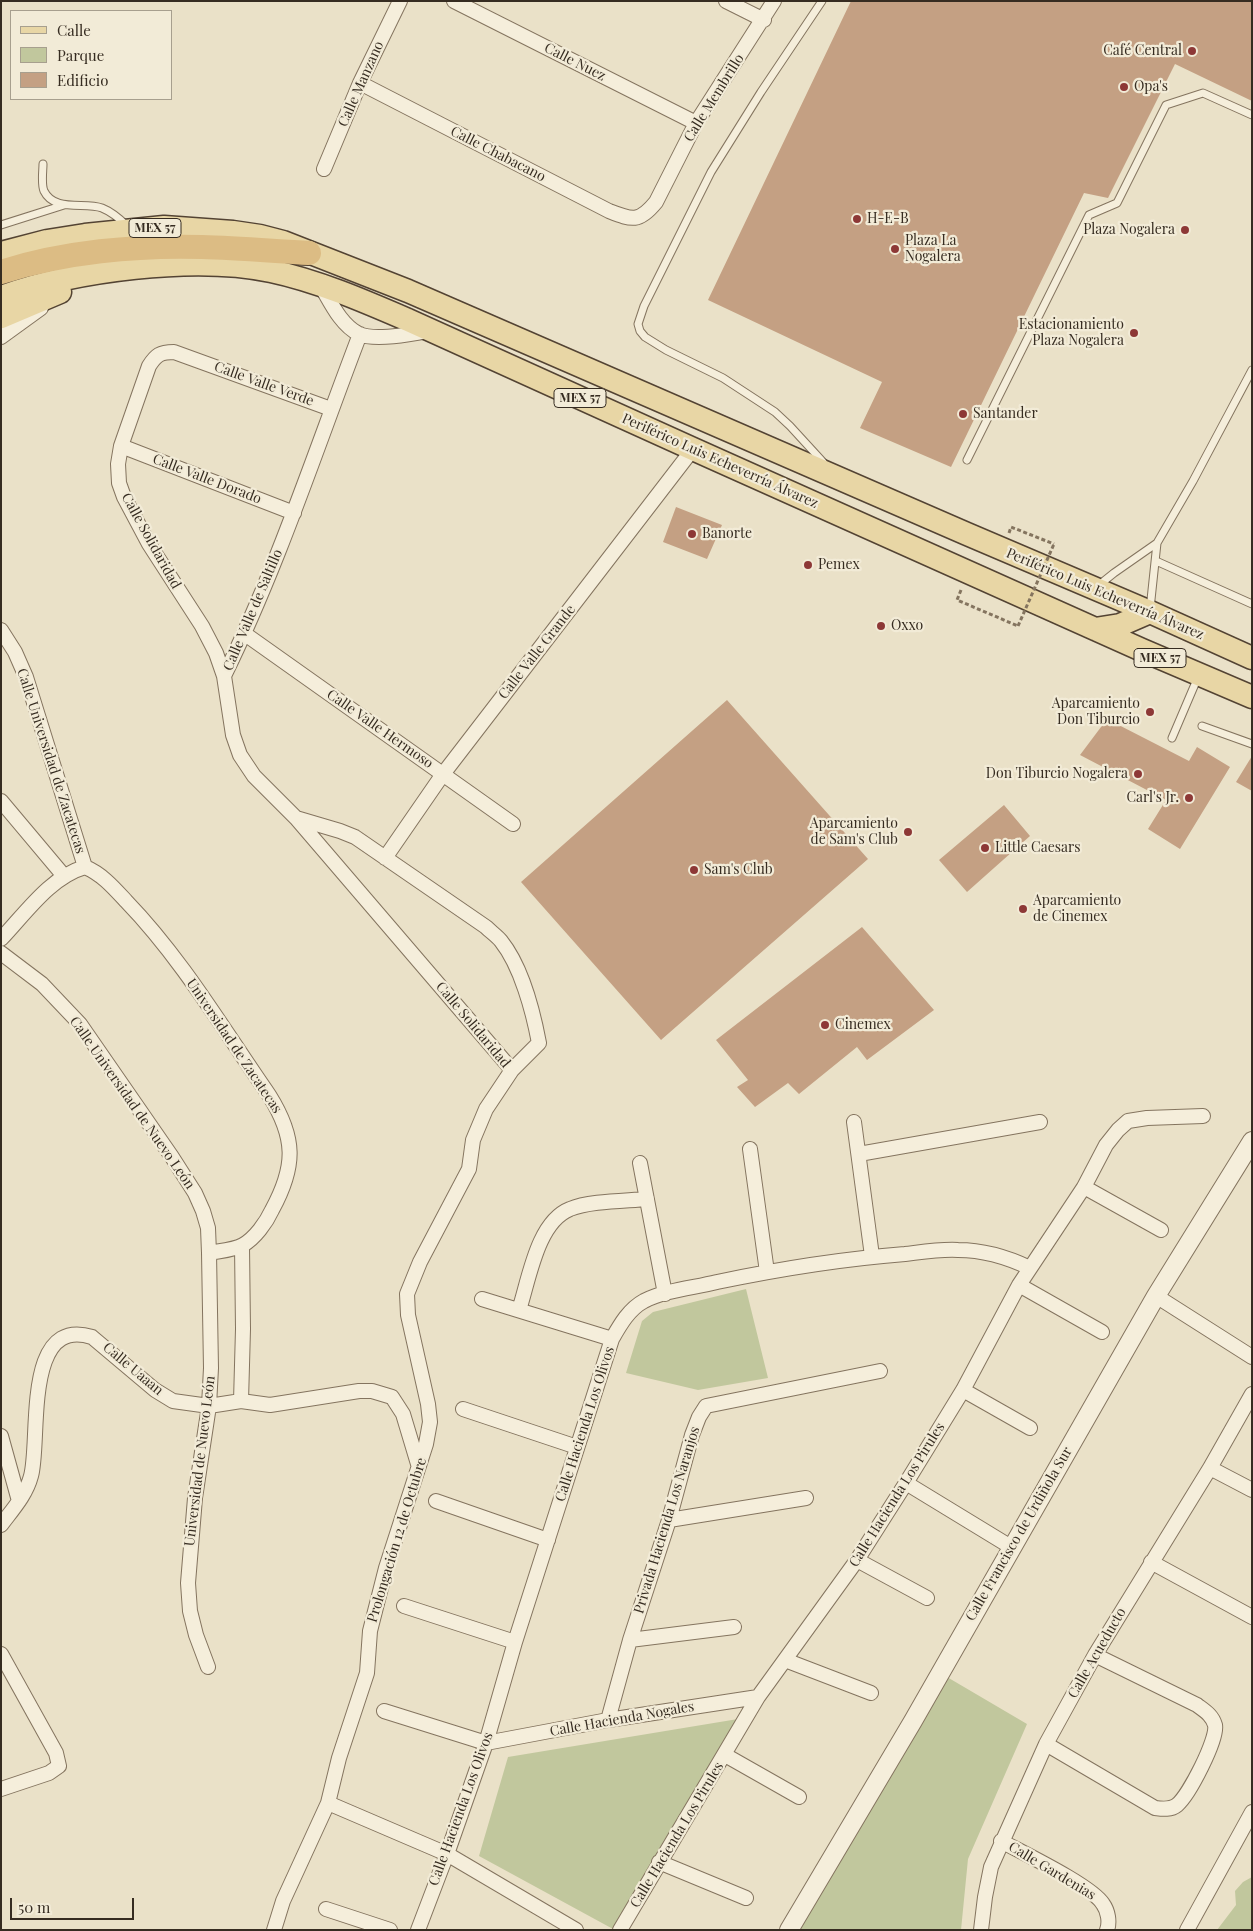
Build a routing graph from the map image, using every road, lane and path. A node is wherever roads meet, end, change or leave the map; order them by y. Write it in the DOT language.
graph roads {
  1 [pos="400,1"];
  2 [pos="454,1"];
  3 [pos="726,1"];
  4 [pos="774,1"];
  5 [pos="822,1"];
  6 [pos="764,20"];
  7 [pos="360,83"];
  8 [pos="1252,114"];
  9 [pos="696,123"];
  10 [pos="43,164"];
  11 [pos="324,169"];
  12 [pos="64,205"];
  13 [pos="638,219"];
  14 [pos="1,225"];
  15 [pos="131,230"];
  16 [pos="1,253"];
  17 [pos="308,253"];
  18 [pos="129,269"];
  19 [pos="1,272"];
  20 [pos="78,284"];
  21 [pos="321,286"];
  22 [pos="1,298"];
  23 [pos="1,317"];
  24 [pos="431,330"];
  25 [pos="360,334"];
  26 [pos="1,337"];
  27 [pos="197,360"];
  28 [pos="1252,370"];
  29 [pos="331,409"];
  30 [pos="121,446"];
  31 [pos="693,450"];
  32 [pos="967,460"];
  33 [pos="835,477"];
  34 [pos="294,512"];
  35 [pos="1157,543"];
  36 [pos="1054,544"];
  37 [pos="1156,561"];
  38 [pos="969,572"];
  39 [pos="1096,588"];
  40 [pos="1252,604"];
  41 [pos="1150,612"];
  42 [pos="1095,629"];
  43 [pos="1,630"];
  44 [pos="245,634"];
  45 [pos="1252,658"];
  46 [pos="1200,674"];
  47 [pos="224,676"];
  48 [pos="1252,697"];
  49 [pos="1202,726"];
  50 [pos="1172,738"];
  51 [pos="1252,744"];
  52 [pos="443,774"];
  53 [pos="1,801"];
  54 [pos="296,818"];
  55 [pos="513,824"];
  56 [pos="385,858"];
  57 [pos="85,867"];
  58 [pos="64,876"];
  59 [pos="1,940"];
  60 [pos="1,952"];
  61 [pos="512,1070"];
  62 [pos="1203,1116"];
  63 [pos="854,1122"];
  64 [pos="1040,1122"];
  65 [pos="1252,1141"];
  66 [pos="750,1149"];
  67 [pos="859,1154"];
  68 [pos="640,1163"];
  69 [pos="1084,1187"];
  70 [pos="647,1199"];
  71 [pos="1161,1230"];
  72 [pos="242,1246"];
  73 [pos="209,1253"];
  74 [pos="872,1256"];
  75 [pos="1030,1268"];
  76 [pos="767,1272"];
  77 [pos="1019,1285"];
  78 [pos="665,1294"];
  79 [pos="1156,1296"];
  80 [pos="482,1299"];
  81 [pos="519,1310"];
  82 [pos="1102,1332"];
  83 [pos="612,1339"];
  84 [pos="416,1346"];
  85 [pos="1252,1357"];
  86 [pos="880,1372"];
  87 [pos="963,1390"];
  88 [pos="1252,1394"];
  89 [pos="241,1401"];
  90 [pos="209,1406"];
  91 [pos="464,1409"];
  92 [pos="1030,1428"];
  93 [pos="1,1436"];
  94 [pos="577,1447"];
  95 [pos="418,1464"];
  96 [pos="1210,1468"];
  97 [pos="906,1483"];
  98 [pos="1252,1490"];
  99 [pos="806,1498"];
  100 [pos="19,1501"];
  101 [pos="436,1501"];
  102 [pos="669,1520"];
  103 [pos="1,1525"];
  104 [pos="548,1540"];
  105 [pos="1011,1547"];
  106 [pos="857,1560"];
  107 [pos="1151,1562"];
  108 [pos="927,1598"];
  109 [pos="404,1606"];
  110 [pos="1252,1617"];
  111 [pos="734,1627"];
  112 [pos="630,1640"];
  113 [pos="515,1642"];
  114 [pos="1,1654"];
  115 [pos="1095,1655"];
  116 [pos="785,1660"];
  117 [pos="208,1667"];
  118 [pos="872,1693"];
  119 [pos="758,1697"];
  120 [pos="384,1711"];
  121 [pos="608,1720"];
  122 [pos="486,1743"];
  123 [pos="1046,1744"];
  124 [pos="725,1755"];
  125 [pos="1,1789"];
  126 [pos="799,1797"];
  127 [pos="328,1803"];
  128 [pos="1252,1812"];
  129 [pos="1001,1841"];
  130 [pos="447,1854"];
  131 [pos="659,1862"];
  132 [pos="746,1898"];
  133 [pos="326,1909"];
  134 [pos="274,1930"];
  135 [pos="390,1930"];
  136 [pos="418,1930"];
  137 [pos="576,1930"];
  138 [pos="620,1930"];
  139 [pos="789,1930"];
  140 [pos="981,1930"];
  141 [pos="1107,1930"];
  142 [pos="1187,1930"];
  1 -- 7 [label="street, Calle Manzano"];
  2 -- 9 [label="street, Calle Nuez"];
  3 -- 6 [label="street"];
  4 -- 6 [label="street, Calle Membrillo"];
  5 -- 33 [label="lane"];
  6 -- 9 [label="street, Calle Membrillo"];
  7 -- 11 [label="street, Calle Manzano"];
  7 -- 13 [label="street, Calle Chabacano"];
  8 -- 32 [label="lane"];
  9 -- 13 [label="street, Calle Membrillo"];
  10 -- 12 [label="lane"];
  12 -- 14 [label="lane"];
  12 -- 15 [label="lane"];
  15 -- 16 [label="main road, Periférico Luis Echeverría Álvarez / MEX 57"];
  15 -- 17 [label="main road, Periférico Luis Echeverría Álvarez / MEX 57"];
  17 -- 19 [label="highway"];
  17 -- 33 [label="main road, Periférico Luis Echeverría Álvarez / MEX 57"];
  18 -- 20 [label="main road"];
  18 -- 21 [label="main road, Periférico Luis Echeverría Álvarez / MEX 57"];
  18 -- 22 [label="main road, Periférico Luis Echeverría Álvarez / MEX 57"];
  20 -- 23 [label="main road"];
  20 -- 26 [label="street"];
  21 -- 24 [label="main road, Periférico Luis Echeverría Álvarez / MEX 57"];
  21 -- 25 [label="street"];
  24 -- 25 [label="street"];
  24 -- 31 [label="main road, Periférico Luis Echeverría Álvarez / MEX 57"];
  25 -- 29 [label="street, Calle Valle de Saltillo"];
  27 -- 29 [label="street, Calle Valle Verde"];
  27 -- 30 [label="street, Calle Solidaridad"];
  28 -- 35 [label="lane"];
  29 -- 34 [label="street, Calle Valle de Saltillo"];
  30 -- 34 [label="street, Calle Valle Dorado"];
  30 -- 47 [label="street, Calle Solidaridad"];
  31 -- 38 [label="main road, Periférico Luis Echeverría Álvarez / MEX 57"];
  31 -- 52 [label="street, Calle Valle Grande"];
  33 -- 39 [label="main road, Periférico Luis Echeverría Álvarez / MEX 57"];
  34 -- 44 [label="street, Calle Valle de Saltillo"];
  35 -- 37 [label="lane"];
  35 -- 39 [label="lane"];
  36 -- 38 [label="path, bridge"];
  37 -- 40 [label="lane"];
  37 -- 41 [label="lane"];
  38 -- 42 [label="main road, Periférico Luis Echeverría Álvarez / MEX 57"];
  39 -- 41 [label="main road, Periférico Luis Echeverría Álvarez / MEX 57"];
  41 -- 42 [label="main road"];
  41 -- 45 [label="main road, Periférico Luis Echeverría Álvarez / MEX 57"];
  42 -- 46 [label="main road, Periférico Luis Echeverría Álvarez / MEX 57"];
  43 -- 57 [label="street, Calle Universidad de Zacatecas"];
  44 -- 47 [label="street, Calle Valle de Saltillo"];
  44 -- 52 [label="street, Calle Valle Hermoso"];
  46 -- 48 [label="main road, Periférico Luis Echeverría Álvarez / MEX 57"];
  46 -- 50 [label="lane"];
  47 -- 54 [label="street, Calle Valle de Saltillo"];
  49 -- 51 [label="lane"];
  52 -- 55 [label="street, Calle Valle Hermoso"];
  52 -- 56 [label="street, Calle Valle Grande"];
  53 -- 58 [label="street"];
  54 -- 56 [label="street, Calle Valle de Saltillo"];
  54 -- 61 [label="street, Calle Solidaridad"];
  56 -- 61 [label="street, Calle Valle de Saltillo"];
  57 -- 58 [label="street"];
  57 -- 72 [label="street, Universidad de Zacatecas"];
  58 -- 59 [label="street"];
  60 -- 73 [label="street, Calle Universidad de Nuevo León"];
  61 -- 84 [label="street, Calle Solidaridad"];
  62 -- 69 [label="street, Calle Hacienda Los Pirules"];
  63 -- 67 [label="street"];
  64 -- 67 [label="street"];
  65 -- 79 [label="street, Calle Francisco de Urdiñola Sur"];
  66 -- 76 [label="street"];
  67 -- 74 [label="street"];
  68 -- 70 [label="street"];
  69 -- 71 [label="street"];
  69 -- 75 [label="street, Calle Hacienda Los Pirules"];
  70 -- 78 [label="street"];
  70 -- 81 [label="street"];
  72 -- 73 [label="street"];
  72 -- 89 [label="street"];
  73 -- 90 [label="street, Universidad de Nuevo León"];
  74 -- 75 [label="street, Calle Hacienda Los Olivos"];
  74 -- 76 [label="street, Calle Hacienda Los Olivos"];
  75 -- 77 [label="street, Calle Hacienda Los Pirules"];
  76 -- 78 [label="street, Calle Hacienda Los Olivos"];
  77 -- 82 [label="street"];
  77 -- 87 [label="street, Calle Hacienda Los Pirules"];
  78 -- 83 [label="street, Calle Hacienda Los Olivos"];
  79 -- 85 [label="street"];
  79 -- 105 [label="street, Calle Francisco de Urdiñola Sur"];
  80 -- 81 [label="street"];
  81 -- 83 [label="street"];
  83 -- 94 [label="street, Calle Hacienda Los Olivos"];
  84 -- 95 [label="street, Prolongación 12 de Octubre"];
  86 -- 102 [label="street, Privada Hacienda Los Naranjos"];
  87 -- 92 [label="street"];
  87 -- 97 [label="street, Calle Hacienda Los Pirules"];
  88 -- 96 [label="street, Calle Acueducto"];
  89 -- 90 [label="street, Calle Uaaan"];
  89 -- 95 [label="street, Calle Uaaan"];
  90 -- 100 [label="street, Calle Uaaan"];
  90 -- 117 [label="street, Universidad de Nuevo León"];
  91 -- 94 [label="street"];
  93 -- 100 [label="street"];
  94 -- 104 [label="street, Calle Hacienda Los Olivos"];
  95 -- 127 [label="street, Prolongación 12 de Octubre"];
  96 -- 98 [label="street"];
  96 -- 107 [label="street, Calle Acueducto"];
  97 -- 105 [label="street"];
  97 -- 106 [label="street, Calle Hacienda Los Pirules"];
  99 -- 102 [label="street"];
  100 -- 103 [label="street, Calle Uaaan"];
  101 -- 104 [label="street"];
  102 -- 112 [label="street, Privada Hacienda Los Naranjos"];
  104 -- 113 [label="street, Calle Hacienda Los Olivos"];
  105 -- 139 [label="street, Calle Francisco de Urdiñola Sur"];
  106 -- 108 [label="street"];
  106 -- 116 [label="street, Calle Hacienda Los Pirules"];
  107 -- 110 [label="street"];
  107 -- 115 [label="street, Calle Acueducto"];
  109 -- 113 [label="street"];
  111 -- 112 [label="street"];
  112 -- 121 [label="street, Privada Hacienda Los Naranjos"];
  113 -- 122 [label="street, Calle Hacienda Los Olivos"];
  114 -- 125 [label="street"];
  115 -- 123 [label="street, Calle Acueducto"];
  115 -- 123 [label="street"];
  116 -- 118 [label="street"];
  116 -- 119 [label="street, Calle Hacienda Los Pirules"];
  119 -- 121 [label="street, Calle Hacienda Nogales"];
  119 -- 124 [label="street, Calle Hacienda Los Pirules"];
  120 -- 122 [label="street"];
  121 -- 122 [label="street, Calle Hacienda Nogales"];
  122 -- 130 [label="street, Calle Hacienda Los Olivos"];
  123 -- 129 [label="street, Calle Acueducto"];
  124 -- 126 [label="street"];
  124 -- 131 [label="street, Calle Hacienda Los Pirules"];
  127 -- 130 [label="street"];
  127 -- 134 [label="street, Prolongación 12 de Octubre"];
  128 -- 142 [label="street"];
  129 -- 140 [label="street, Calle Acueducto"];
  129 -- 141 [label="street, Calle Gardenias"];
  130 -- 136 [label="street, Calle Hacienda Los Olivos"];
  130 -- 137 [label="street"];
  131 -- 132 [label="street"];
  131 -- 138 [label="street, Calle Hacienda Los Pirules"];
  133 -- 135 [label="street"];
}
